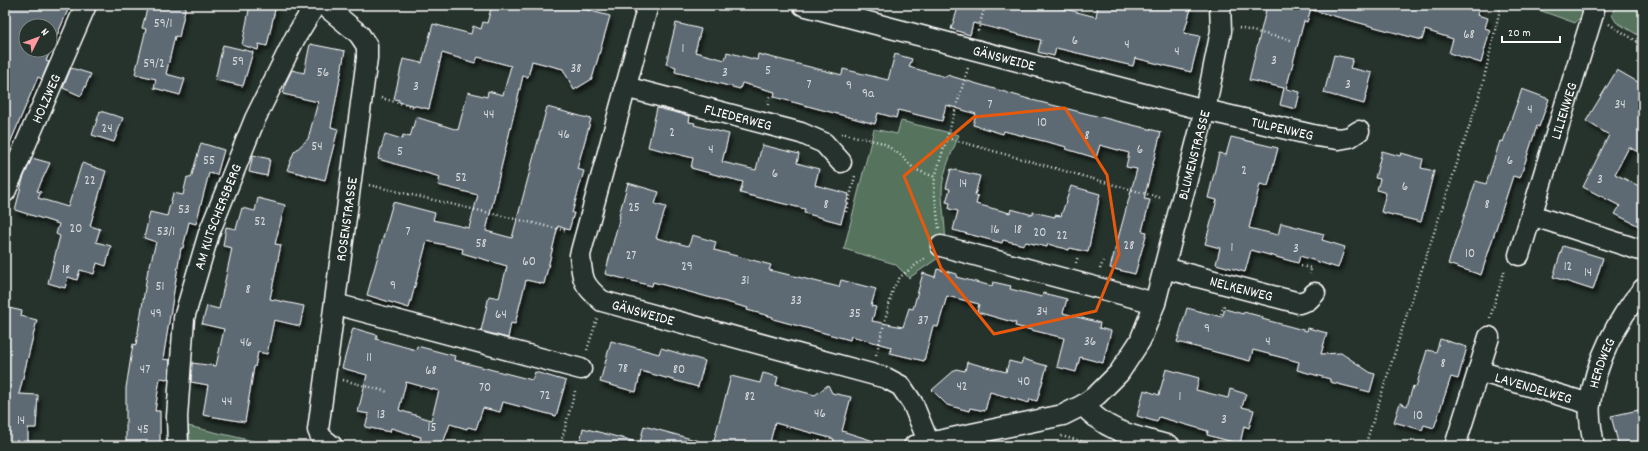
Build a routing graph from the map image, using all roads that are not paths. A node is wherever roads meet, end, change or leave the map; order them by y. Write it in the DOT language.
graph roads {
  1 [pos="86,5"];
  2 [pos="315,5"];
  3 [pos="324,5"];
  4 [pos="648,5"];
  5 [pos="803,5"];
  6 [pos="1593,9"];
  7 [pos="1221,14"];
  8 [pos="626,87"];
  9 [pos="1205,110"];
  10 [pos="1359,131"];
  11 [pos="842,162"];
  12 [pos="5,192"];
  13 [pos="1531,215"];
  14 [pos="941,246"];
  15 [pos="1643,251"];
  16 [pos="1519,255"];
  17 [pos="1164,268"];
  18 [pos="1643,289"];
  19 [pos="1315,293"];
  20 [pos="1155,303"];
  21 [pos="335,304"];
  22 [pos="1489,337"];
  23 [pos="581,369"];
  24 [pos="1478,371"];
  25 [pos="1590,404"];
  26 [pos="1082,405"];
  27 [pos="924,445"];
  28 [pos="178,446"];
  29 [pos="332,446"];
  30 [pos="1170,446"];
  31 [pos="1455,446"];
  32 [pos="1594,446"];
  1 -- 12 [label="street, HOLZWEG"];
  2 -- 28 [label="street, AM KUTSCHERSBERG"];
  3 -- 21 [label="street, ROSENSTRASSE"];
  4 -- 8 [label="street, GÄNSWEIDE"];
  5 -- 9 [label="street, GÄNSWEIDE"];
  6 -- 13 [label="street, LILIENWEG"];
  7 -- 9 [label="street, BLUMENSTRASSE"];
  8 -- 11 [label="street, FLIEDERWEG"];
  8 -- 27 [label="street, GÄNSWEIDE"];
  9 -- 10 [label="street, TULPENWEG"];
  9 -- 17 [label="street, BLUMENSTRASSE"];
  13 -- 15 [label="street"];
  13 -- 16 [label="street, LILIENWEG"];
  14 -- 20 [label="street"];
  17 -- 19 [label="street, NELKENWEG"];
  17 -- 20 [label="street, BLUMENSTRASSE"];
  18 -- 25 [label="street, HERDWEG"];
  20 -- 26 [label="street, BLUMENSTRASSE"];
  21 -- 23 [label="street"];
  21 -- 29 [label="street, ROSENSTRASSE"];
  22 -- 24 [label="street, LAVENDELWEG"];
  24 -- 25 [label="street, LAVENDELWEG"];
  24 -- 31 [label="street, LAVENDELWEG"];
  25 -- 32 [label="street, HERDWEG"];
  26 -- 27 [label="street, BLUMENSTRASSE"];
  26 -- 30 [label="street"];
}
